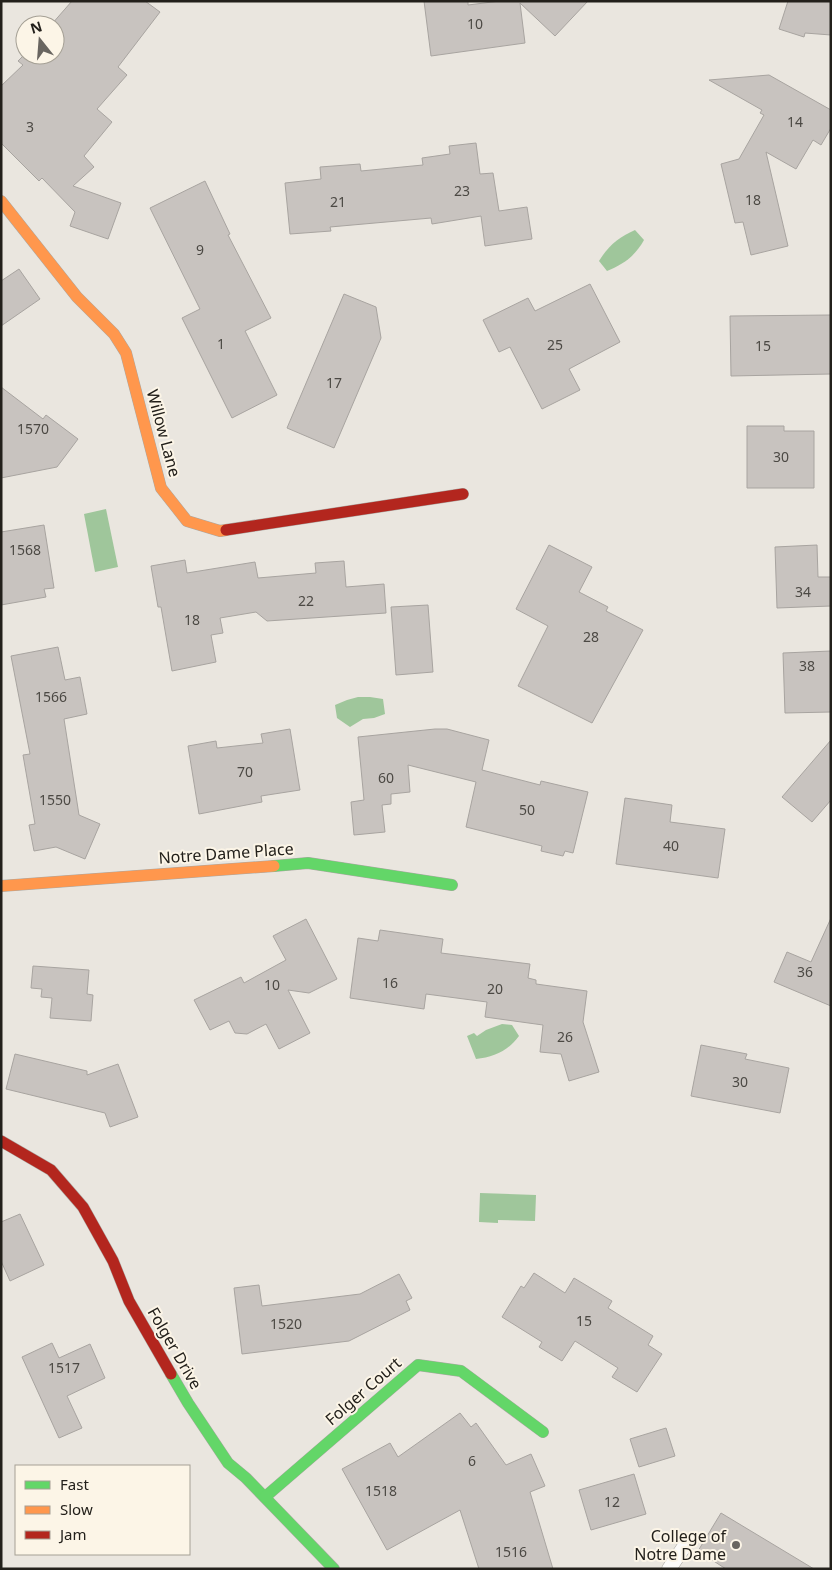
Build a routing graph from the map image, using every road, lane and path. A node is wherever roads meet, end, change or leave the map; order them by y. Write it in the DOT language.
graph roads {
  1 [pos="1,201"];
  2 [pos="463,494"];
  3 [pos="452,885"];
  4 [pos="1,886"];
  5 [pos="1,1141"];
  6 [pos="543,1432"];
  7 [pos="265,1497"];
  8 [pos="688,1541"];
  9 [pos="334,1569"];
  10 [pos="669,1569"];
  1 -- 2 [label="street, Willow Lane"];
  3 -- 4 [label="street, Notre Dame Place"];
  5 -- 7 [label="street, Folger Drive"];
  6 -- 7 [label="street, Folger Court"];
  7 -- 9 [label="street, Folger Drive"];
  8 -- 10 [label="lane"];
}
